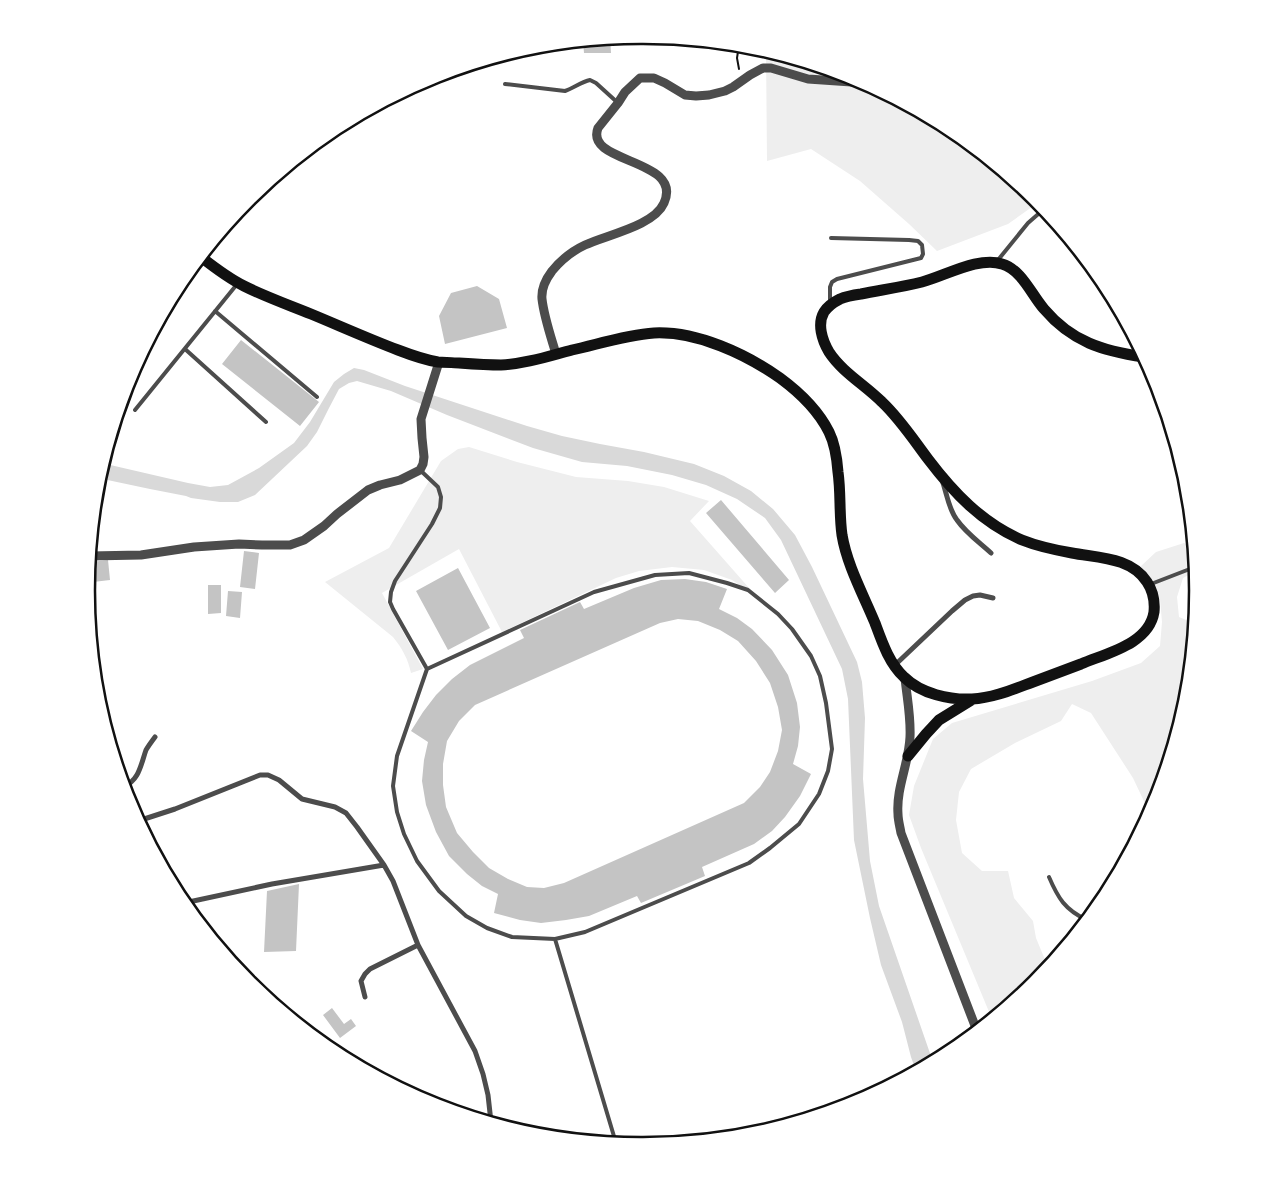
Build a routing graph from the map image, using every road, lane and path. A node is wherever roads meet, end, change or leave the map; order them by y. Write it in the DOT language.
graph roads {
  1 [pos="738,52"];
  2 [pos="841,81"];
  3 [pos="741,82"];
  4 [pos="505,84"];
  5 [pos="618,103"];
  6 [pos="1038,214"];
  7 [pos="831,238"];
  8 [pos="206,261"];
  9 [pos="997,262"];
  10 [pos="238,283"];
  11 [pos="829,306"];
  12 [pos="215,311"];
  13 [pos="184,349"];
  14 [pos="556,354"];
  15 [pos="1135,356"];
  16 [pos="439,362"];
  17 [pos="317,397"];
  18 [pos="135,410"];
  19 [pos="266,422"];
  20 [pos="420,470"];
  21 [pos="941,475"];
  22 [pos="991,553"];
  23 [pos="96,556"];
  24 [pos="1188,570"];
  25 [pos="1149,585"];
  26 [pos="993,598"];
  27 [pos="895,666"];
  28 [pos="427,669"];
  29 [pos="905,678"];
  30 [pos="973,699"];
  31 [pos="155,737"];
  32 [pos="908,756"];
  33 [pos="130,782"];
  34 [pos="146,818"];
  35 [pos="384,865"];
  36 [pos="1049,877"];
  37 [pos="193,902"];
  38 [pos="1080,917"];
  39 [pos="555,939"];
  40 [pos="418,945"];
  41 [pos="365,997"];
  42 [pos="974,1024"];
  43 [pos="490,1116"];
  44 [pos="614,1136"];
  1 -- 3 [label="path"];
  2 -- 3 [label="street"];
  3 -- 5 [label="street"];
  4 -- 5 [label="lane"];
  5 -- 14 [label="street"];
  6 -- 9 [label="lane"];
  7 -- 11 [label="lane"];
  8 -- 10 [label="main road"];
  9 -- 11 [label="main road"];
  9 -- 15 [label="main road"];
  10 -- 12 [label="lane"];
  10 -- 16 [label="main road"];
  11 -- 21 [label="main road"];
  12 -- 13 [label="lane"];
  12 -- 17 [label="lane"];
  13 -- 18 [label="lane"];
  13 -- 19 [label="lane"];
  14 -- 16 [label="main road"];
  14 -- 27 [label="main road"];
  16 -- 20 [label="street"];
  20 -- 23 [label="street"];
  20 -- 28 [label="lane"];
  21 -- 22 [label="street"];
  21 -- 25 [label="main road"];
  24 -- 25 [label="lane"];
  25 -- 30 [label="main road"];
  26 -- 27 [label="street"];
  27 -- 29 [label="main road"];
  28 -- 39 [label="lane"];
  28 -- 39 [label="lane"];
  29 -- 30 [label="main road"];
  29 -- 32 [label="street"];
  30 -- 32 [label="main road"];
  31 -- 33 [label="street"];
  32 -- 42 [label="street"];
  34 -- 35 [label="street"];
  35 -- 37 [label="street"];
  35 -- 40 [label="street"];
  36 -- 38 [label="lane"];
  39 -- 44 [label="lane"];
  40 -- 41 [label="street"];
  40 -- 43 [label="street"];
}
